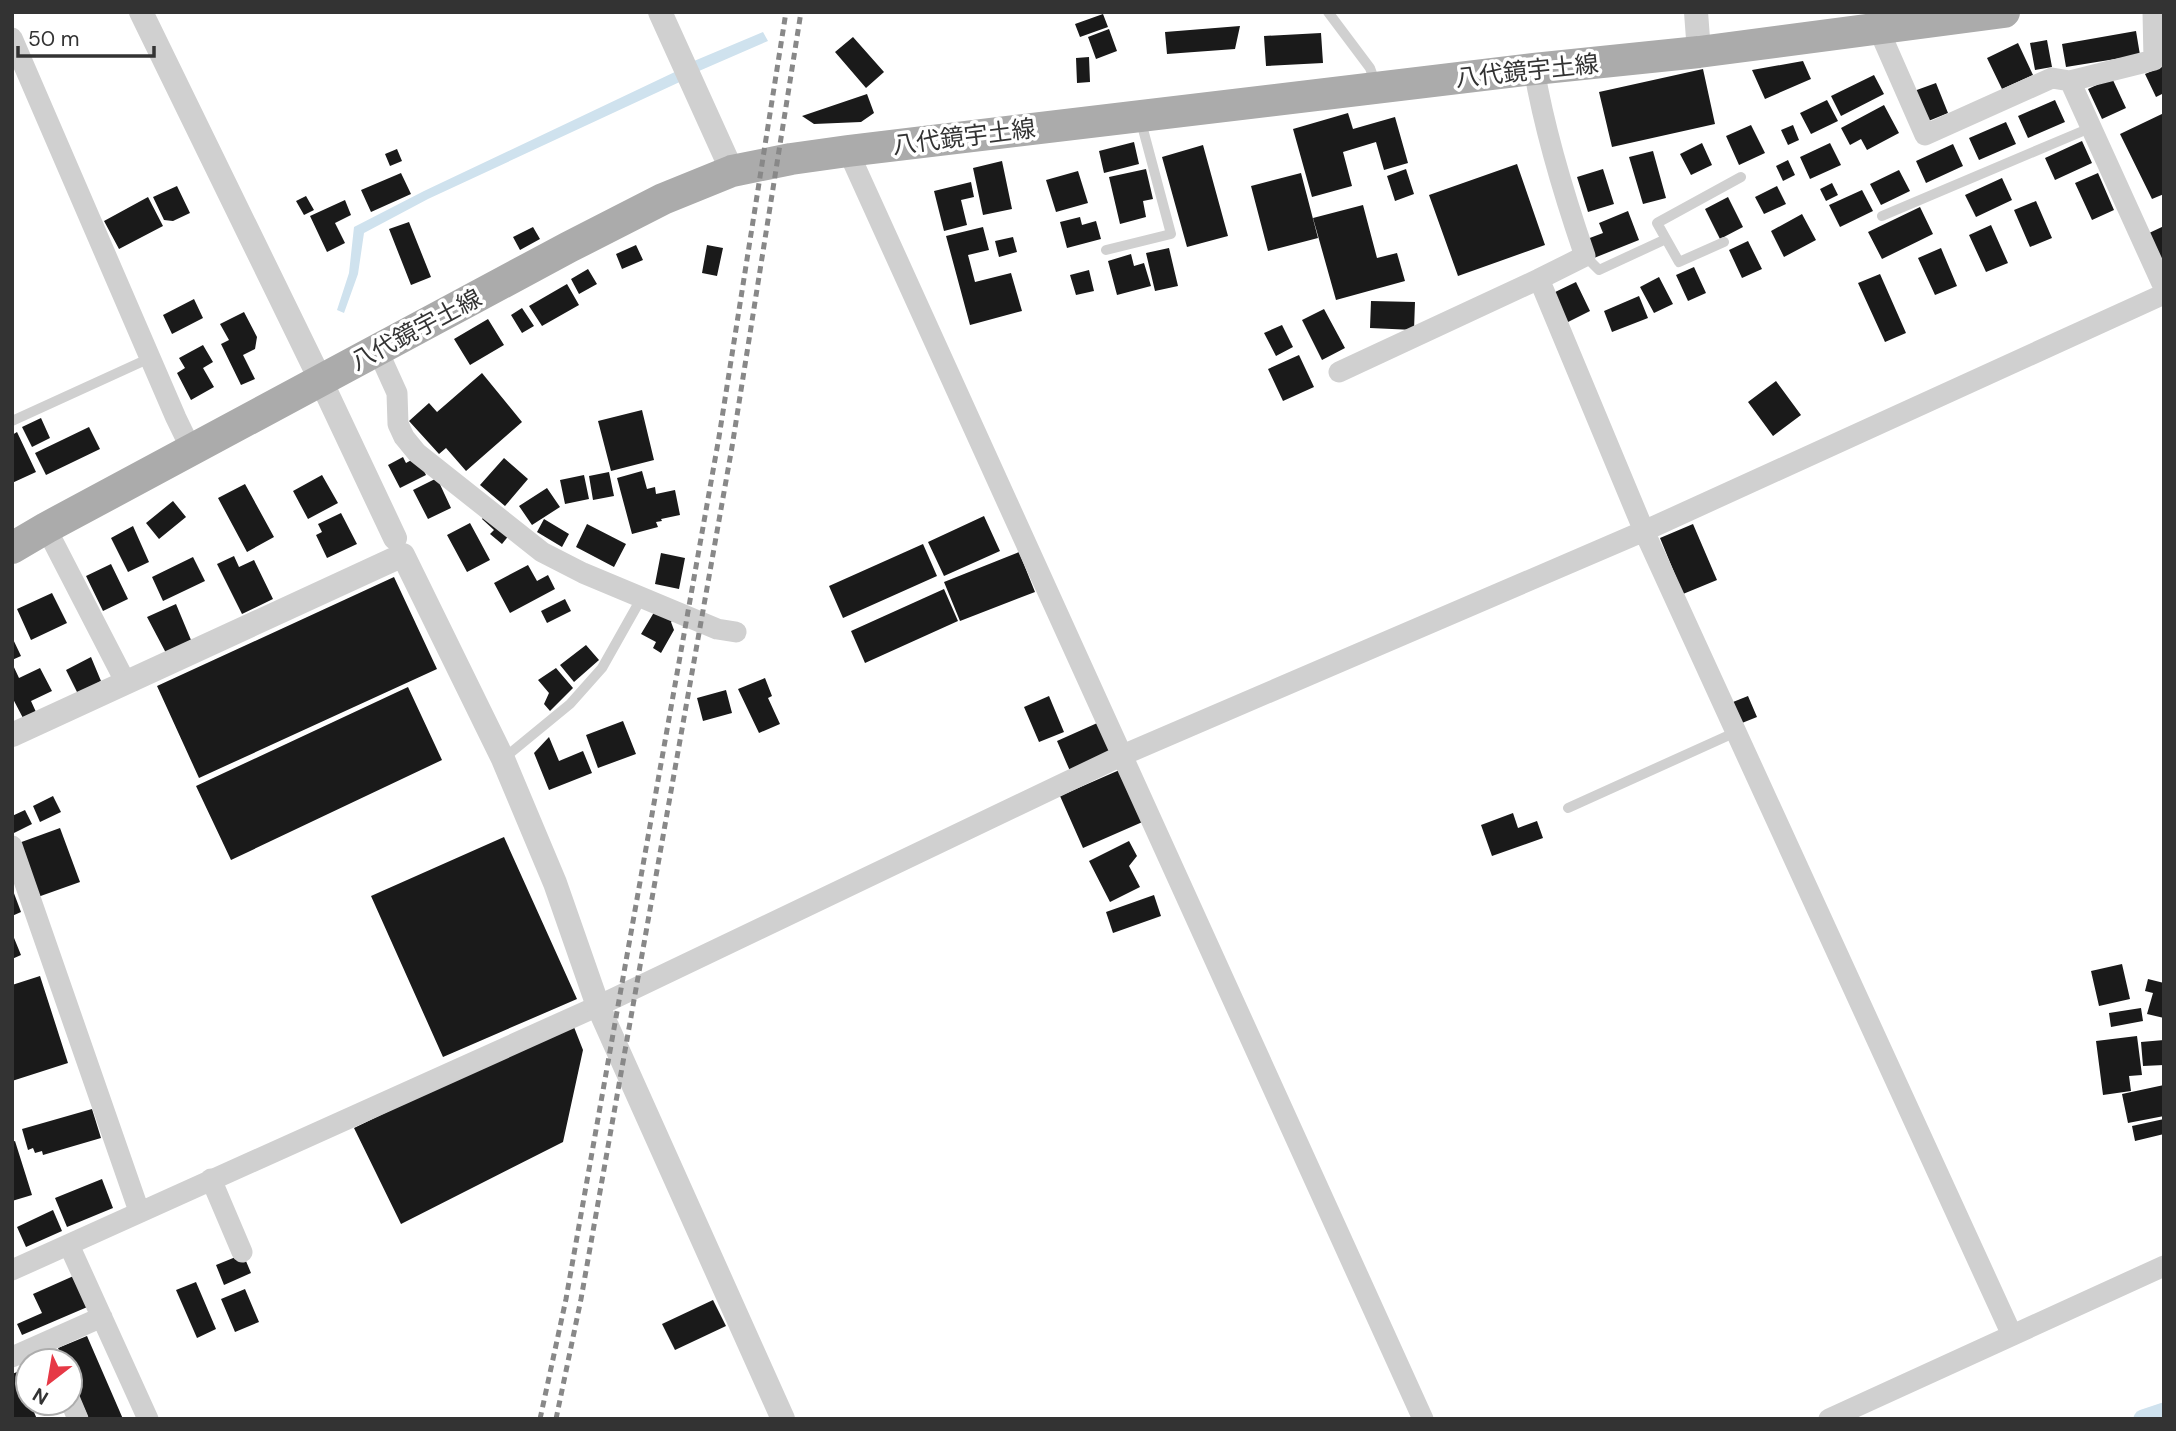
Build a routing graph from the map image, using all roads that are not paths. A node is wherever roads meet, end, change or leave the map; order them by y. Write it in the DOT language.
graph roads {
  1 [pos="141,12"];
  2 [pos="660,12"];
  3 [pos="1328,12"];
  4 [pos="1696,12"];
  5 [pos="2004,12"];
  6 [pos="2153,12"];
  7 [pos="1874,20"];
  8 [pos="12,38"];
  9 [pos="1699,52"];
  10 [pos="1534,69"];
  11 [pos="2070,81"];
  12 [pos="1377,88"];
  13 [pos="1139,115"];
  14 [pos="2090,128"];
  15 [pos="848,151"];
  16 [pos="732,171"];
  17 [pos="1741,177"];
  18 [pos="1882,216"];
  19 [pos="1666,239"];
  20 [pos="1724,242"];
  21 [pos="1106,250"];
  22 [pos="1585,256"];
  23 [pos="1539,279"];
  24 [pos="2164,288"];
  25 [pos="2164,294"];
  26 [pos="378,351"];
  27 [pos="150,358"];
  28 [pos="1339,373"];
  29 [pos="321,381"];
  30 [pos="12,421"];
  31 [pos="192,450"];
  32 [pos="46,528"];
  33 [pos="1644,531"];
  34 [pos="395,538"];
  35 [pos="12,548"];
  36 [pos="642,597"];
  37 [pos="736,632"];
  38 [pos="126,683"];
  39 [pos="1736,732"];
  40 [pos="12,736"];
  41 [pos="1123,755"];
  42 [pos="503,759"];
  43 [pos="1568,808"];
  44 [pos="12,846"];
  45 [pos="598,1006"];
  46 [pos="211,1178"];
  47 [pos="139,1211"];
  48 [pos="69,1245"];
  49 [pos="242,1252"];
  50 [pos="2164,1266"];
  51 [pos="12,1270"];
  52 [pos="102,1317"];
  53 [pos="2012,1335"];
  54 [pos="56,1347"];
  55 [pos="148,1419"];
  56 [pos="783,1419"];
  57 [pos="1423,1419"];
  58 [pos="1829,1419"];
  1 -- 29 [label="street"];
  2 -- 16 [label="street"];
  3 -- 12 [label="lane"];
  4 -- 9 [label="street"];
  5 -- 7 [label="main road, 八代鏡宇土線"];
  6 -- 11 [label="street"];
  7 -- 9 [label="main road, 八代鏡宇土線"];
  7 -- 11 [label="street"];
  8 -- 27 [label="street"];
  9 -- 10 [label="main road, 八代鏡宇土線"];
  10 -- 12 [label="main road, 八代鏡宇土線"];
  10 -- 22 [label="street"];
  11 -- 14 [label="street"];
  12 -- 13 [label="main road, 八代鏡宇土線"];
  13 -- 15 [label="main road, 八代鏡宇土線"];
  13 -- 21 [label="lane"];
  14 -- 18 [label="lane"];
  14 -- 24 [label="street"];
  15 -- 16 [label="main road, 八代鏡宇土線"];
  15 -- 41 [label="street"];
  16 -- 26 [label="main road, 八代鏡宇土線"];
  17 -- 19 [label="lane"];
  19 -- 20 [label="lane"];
  19 -- 22 [label="lane"];
  22 -- 23 [label="street"];
  23 -- 28 [label="street"];
  23 -- 33 [label="street"];
  25 -- 33 [label="street"];
  26 -- 29 [label="main road, 八代鏡宇土線"];
  26 -- 36 [label="street"];
  27 -- 30 [label="lane"];
  27 -- 31 [label="street"];
  29 -- 31 [label="main road, 八代鏡宇土線"];
  29 -- 34 [label="street"];
  31 -- 32 [label="main road, 八代鏡宇土線"];
  32 -- 35 [label="main road, 八代鏡宇土線"];
  32 -- 38 [label="street"];
  33 -- 39 [label="street"];
  33 -- 41 [label="street"];
  36 -- 37 [label="street"];
  36 -- 42 [label="lane"];
  38 -- 40 [label="street"];
  38 -- 42 [label="street"];
  39 -- 43 [label="lane"];
  39 -- 53 [label="street"];
  41 -- 45 [label="street"];
  41 -- 57 [label="street"];
  42 -- 45 [label="street"];
  44 -- 47 [label="street"];
  45 -- 46 [label="street"];
  45 -- 56 [label="street"];
  46 -- 47 [label="street"];
  46 -- 49 [label="street"];
  47 -- 48 [label="street"];
  48 -- 51 [label="street"];
  48 -- 52 [label="street"];
  50 -- 53 [label="street"];
  52 -- 54 [label="street"];
  52 -- 55 [label="street"];
  53 -- 58 [label="street"];
}
